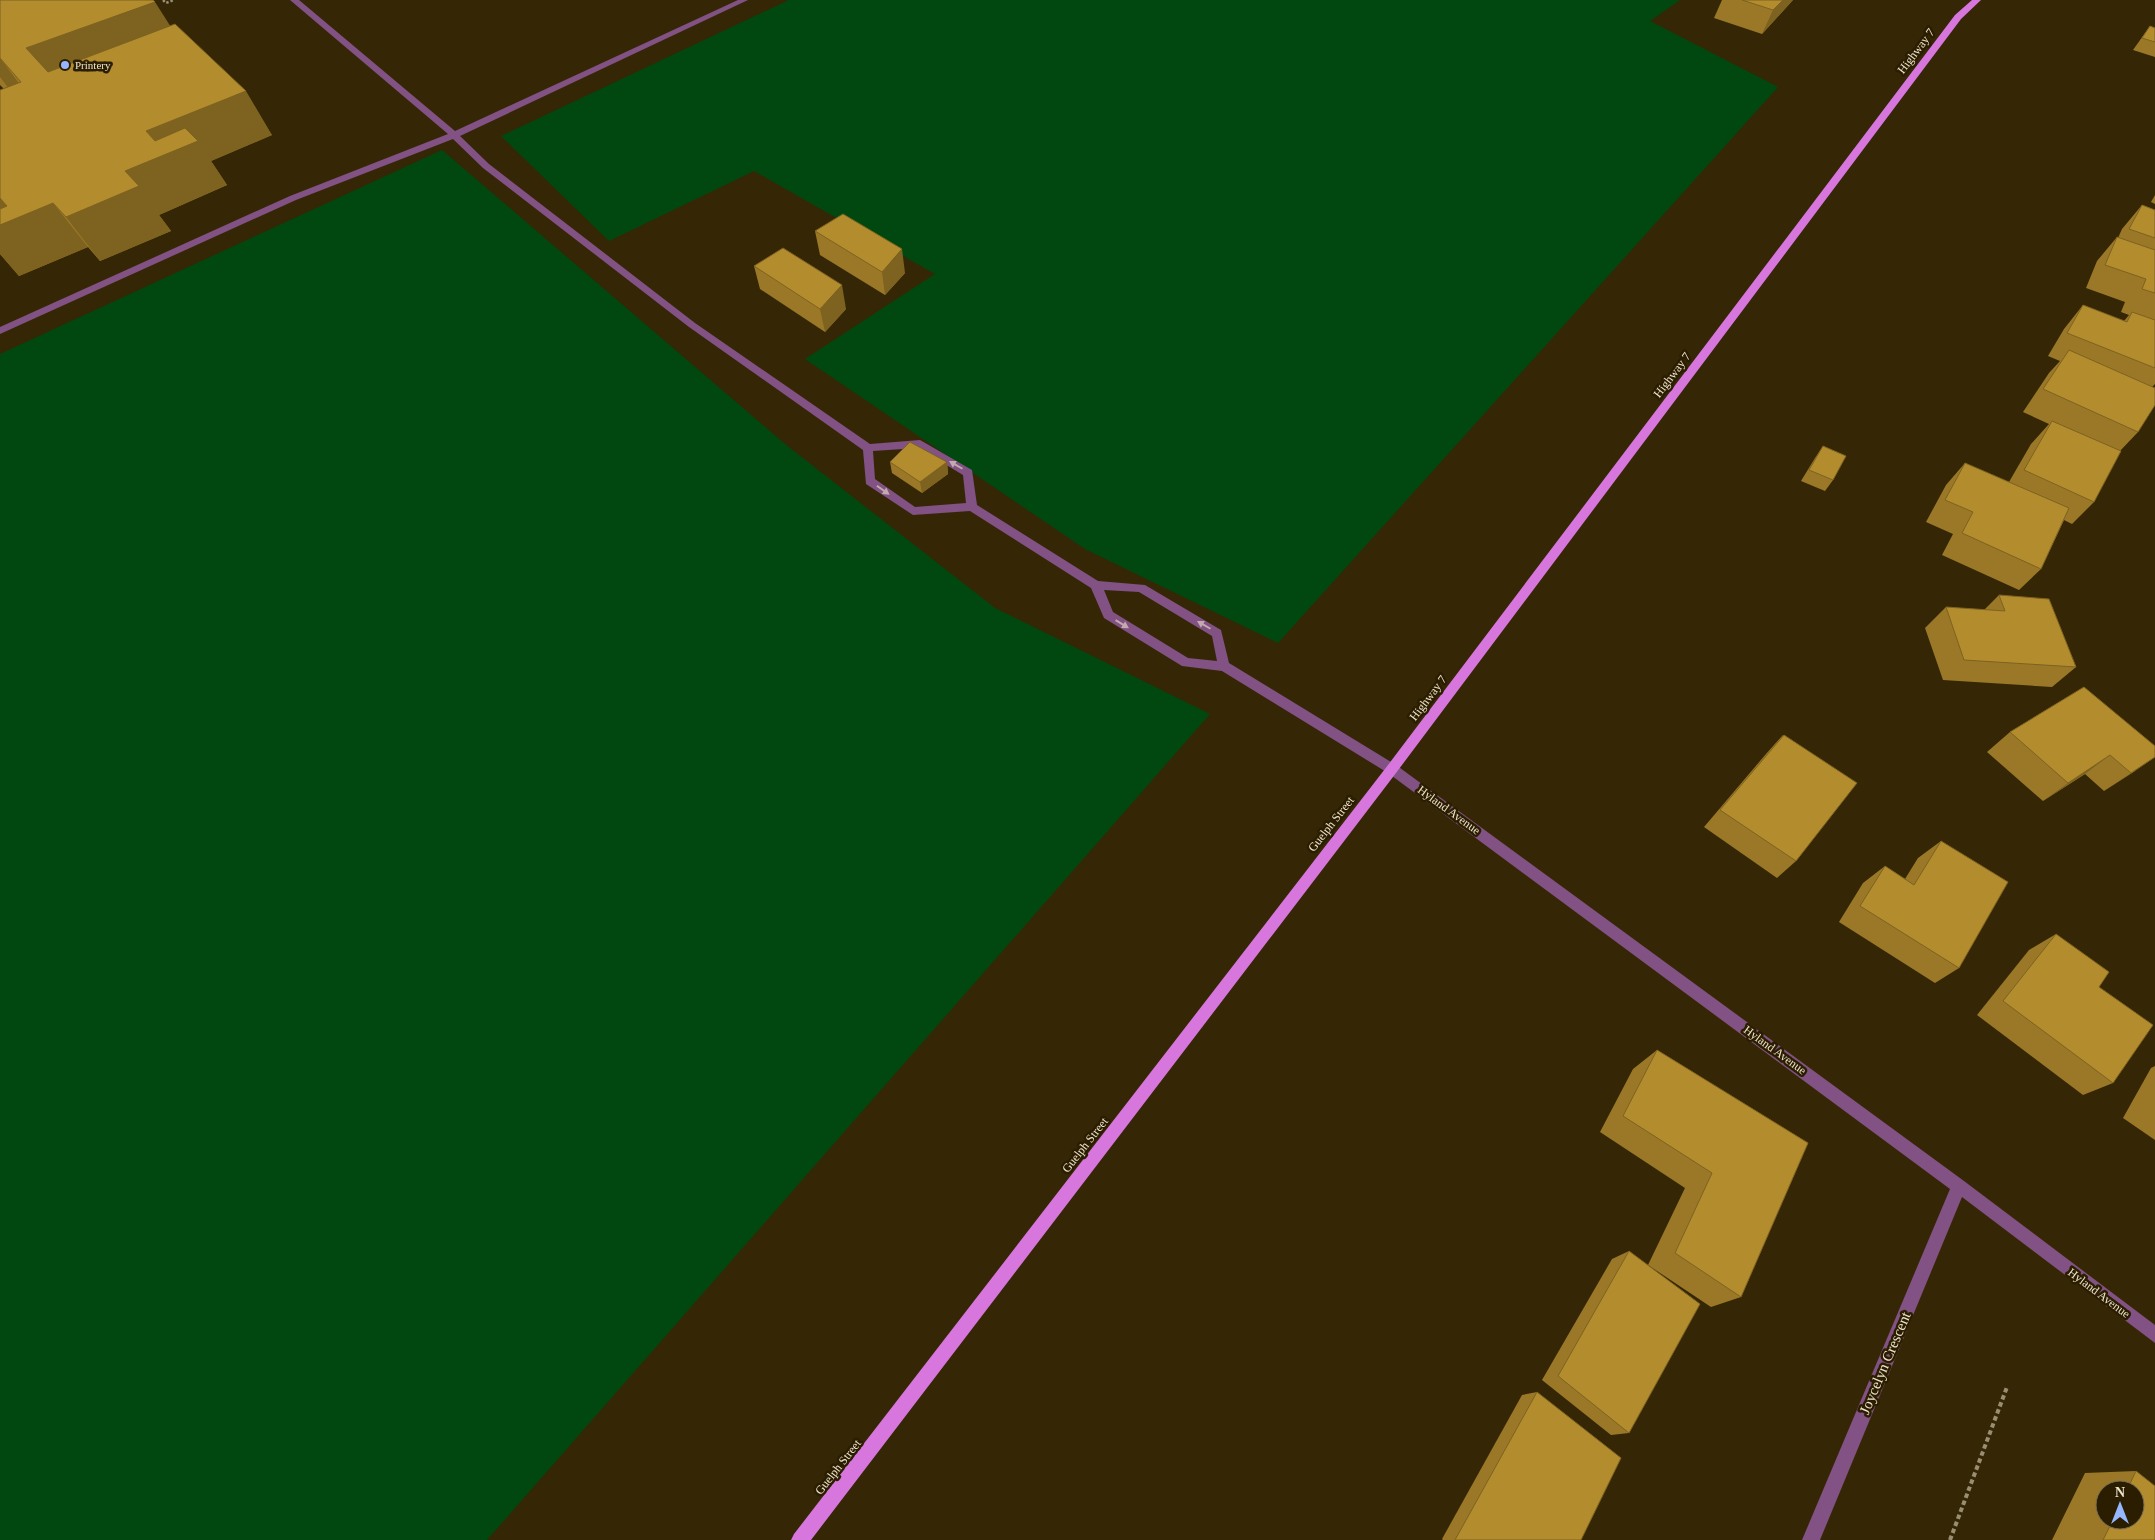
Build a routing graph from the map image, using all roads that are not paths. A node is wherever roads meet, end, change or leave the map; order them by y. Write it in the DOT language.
graph roads {
  1 [pos="294,0"];
  2 [pos="744,0"];
  3 [pos="1977,0"];
  4 [pos="454,135"];
  5 [pos="0,331"];
  6 [pos="868,448"];
  7 [pos="972,506"];
  8 [pos="1096,585"];
  9 [pos="1224,666"];
  10 [pos="1392,769"];
  11 [pos="1959,1186"];
  12 [pos="2155,1335"];
  13 [pos="800,1540"];
  14 [pos="1810,1540"];
  1 -- 4 [label="street"];
  2 -- 4 [label="street"];
  3 -- 10 [label="main road, Highway 7"];
  4 -- 5 [label="street"];
  4 -- 6 [label="street"];
  7 -- 6 [label="street, one-way"];
  6 -- 7 [label="street, one-way"];
  7 -- 8 [label="street"];
  8 -- 9 [label="street, one-way"];
  9 -- 8 [label="street, one-way"];
  9 -- 10 [label="street, Hyland Avenue"];
  10 -- 11 [label="street, Hyland Avenue"];
  10 -- 13 [label="main road, Guelph Street"];
  11 -- 12 [label="street, Hyland Avenue"];
  11 -- 14 [label="street, Joycelyn Crescent"];
}
